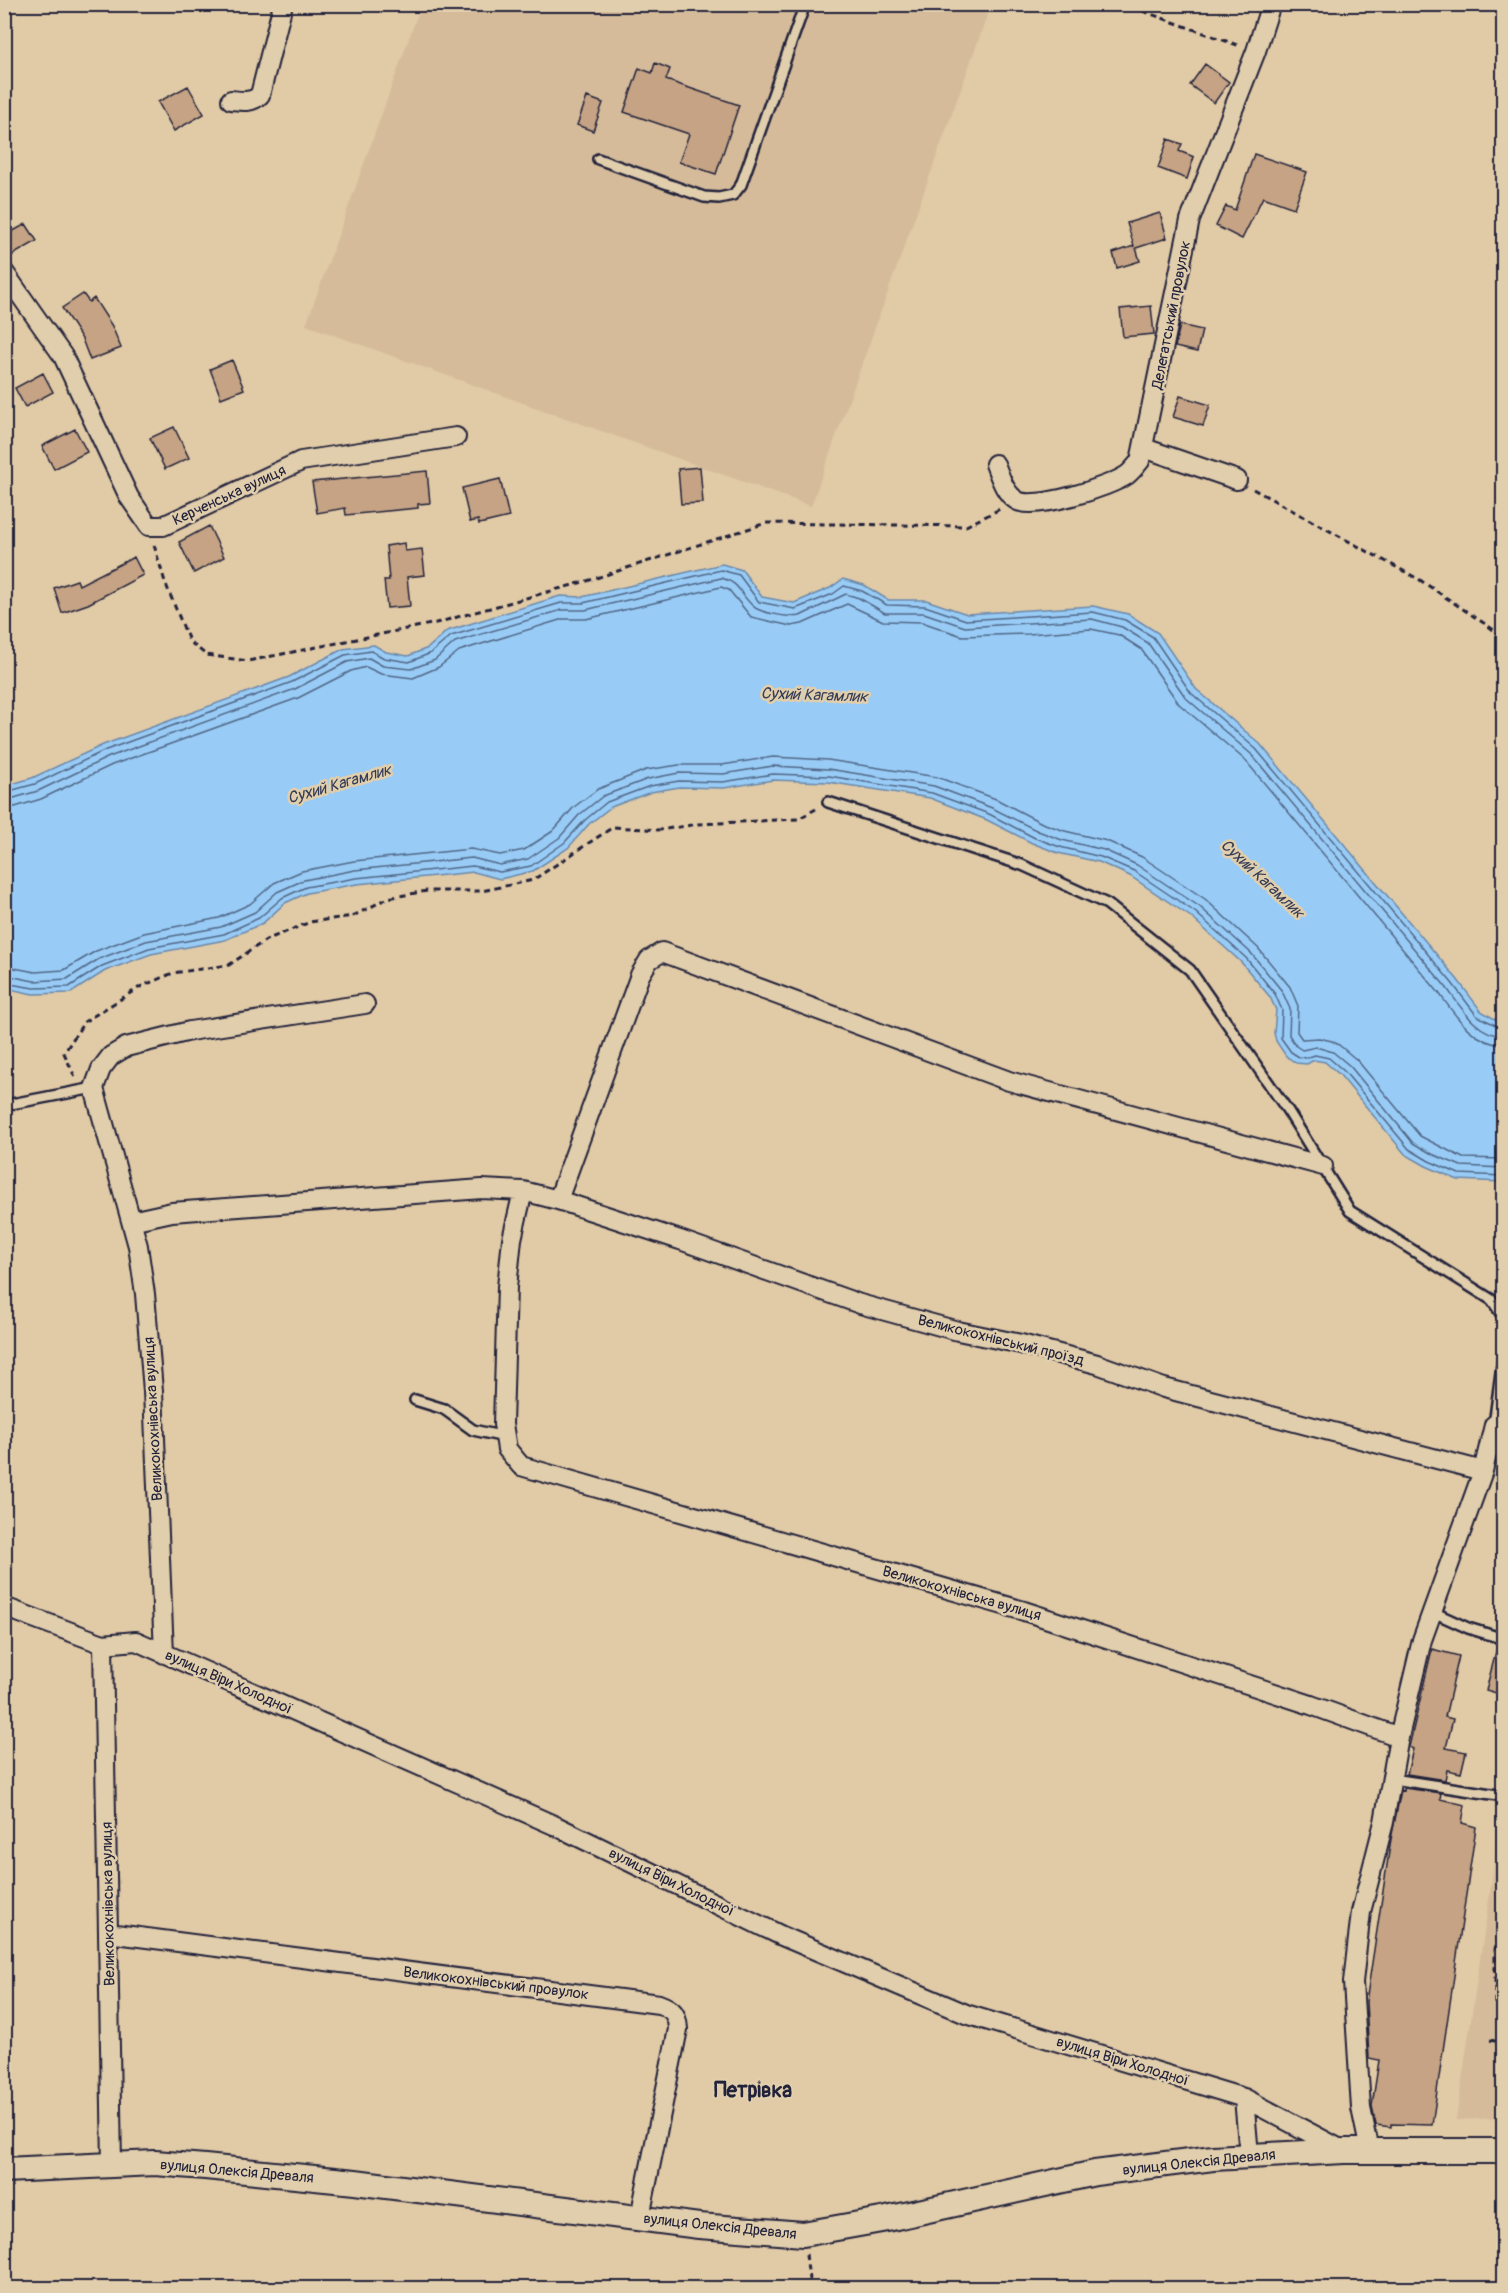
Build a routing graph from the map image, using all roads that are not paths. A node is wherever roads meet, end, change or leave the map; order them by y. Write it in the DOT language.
graph roads {
  1 [pos="283,4"];
  2 [pos="805,4"];
  3 [pos="1271,4"];
  4 [pos="231,100"];
  5 [pos="598,159"];
  6 [pos="4,272"];
  7 [pos="456,437"];
  8 [pos="1144,448"];
  9 [pos="995,464"];
  10 [pos="1237,480"];
  11 [pos="828,802"];
  12 [pos="365,1004"];
  13 [pos="87,1089"];
  14 [pos="6,1105"];
  15 [pos="1323,1166"];
  16 [pos="523,1191"];
  17 [pos="558,1200"];
  18 [pos="131,1221"];
  19 [pos="1503,1318"];
  20 [pos="1503,1350"];
  21 [pos="415,1400"];
  22 [pos="1494,1425"];
  23 [pos="505,1437"];
  24 [pos="1483,1471"];
  25 [pos="4,1607"];
  26 [pos="1432,1612"];
  27 [pos="1503,1639"];
  28 [pos="103,1644"];
  29 [pos="164,1654"];
  30 [pos="1399,1737"];
  31 [pos="1393,1779"];
  32 [pos="1503,1796"];
  33 [pos="108,1933"];
  34 [pos="1244,2098"];
  35 [pos="1344,2151"];
  36 [pos="1370,2151"];
  37 [pos="1503,2151"];
  38 [pos="1249,2155"];
  39 [pos="112,2164"];
  40 [pos="4,2170"];
  41 [pos="640,2217"];
  1 -- 4 [label="street"];
  2 -- 5 [label="lane"];
  3 -- 8 [label="street, Делегатський провулок"];
  6 -- 7 [label="street, Керченська вулиця"];
  8 -- 9 [label="street, Делегатський провулок"];
  8 -- 10 [label="street"];
  11 -- 15 [label="lane"];
  12 -- 13 [label="street"];
  13 -- 14 [label="lane"];
  13 -- 18 [label="street, Великокохнівська вулиця"];
  15 -- 17 [label="street"];
  15 -- 19 [label="lane"];
  16 -- 17 [label="street, Великокохнівський проїзд"];
  16 -- 18 [label="street"];
  16 -- 23 [label="street"];
  17 -- 24 [label="street, Великокохнівський проїзд"];
  18 -- 29 [label="street, Великокохнівська вулиця"];
  20 -- 22 [label="lane"];
  21 -- 23 [label="lane"];
  22 -- 24 [label="street"];
  23 -- 30 [label="street, Великокохнівська вулиця"];
  24 -- 26 [label="street"];
  25 -- 28 [label="street, вулиця Віри Холодної"];
  26 -- 27 [label="lane"];
  26 -- 30 [label="street"];
  28 -- 29 [label="street, вулиця Віри Холодної"];
  28 -- 33 [label="street, Великокохнівська вулиця"];
  29 -- 34 [label="street, вулиця Віри Холодної"];
  30 -- 31 [label="street"];
  31 -- 32 [label="lane"];
  31 -- 36 [label="street"];
  33 -- 39 [label="street, Великокохнівська вулиця"];
  33 -- 41 [label="street, Великокохнівський провулок"];
  34 -- 35 [label="street, вулиця Віри Холодної"];
  34 -- 38 [label="street"];
  35 -- 36 [label="street, вулиця Олексія Древаля"];
  35 -- 38 [label="street, вулиця Олексія Древаля"];
  36 -- 37 [label="street, вулиця Олексія Древаля"];
  38 -- 41 [label="street, вулиця Олексія Древаля"];
  39 -- 40 [label="street, вулиця Олексія Древаля"];
  39 -- 41 [label="street, вулиця Олексія Древаля"];
}
